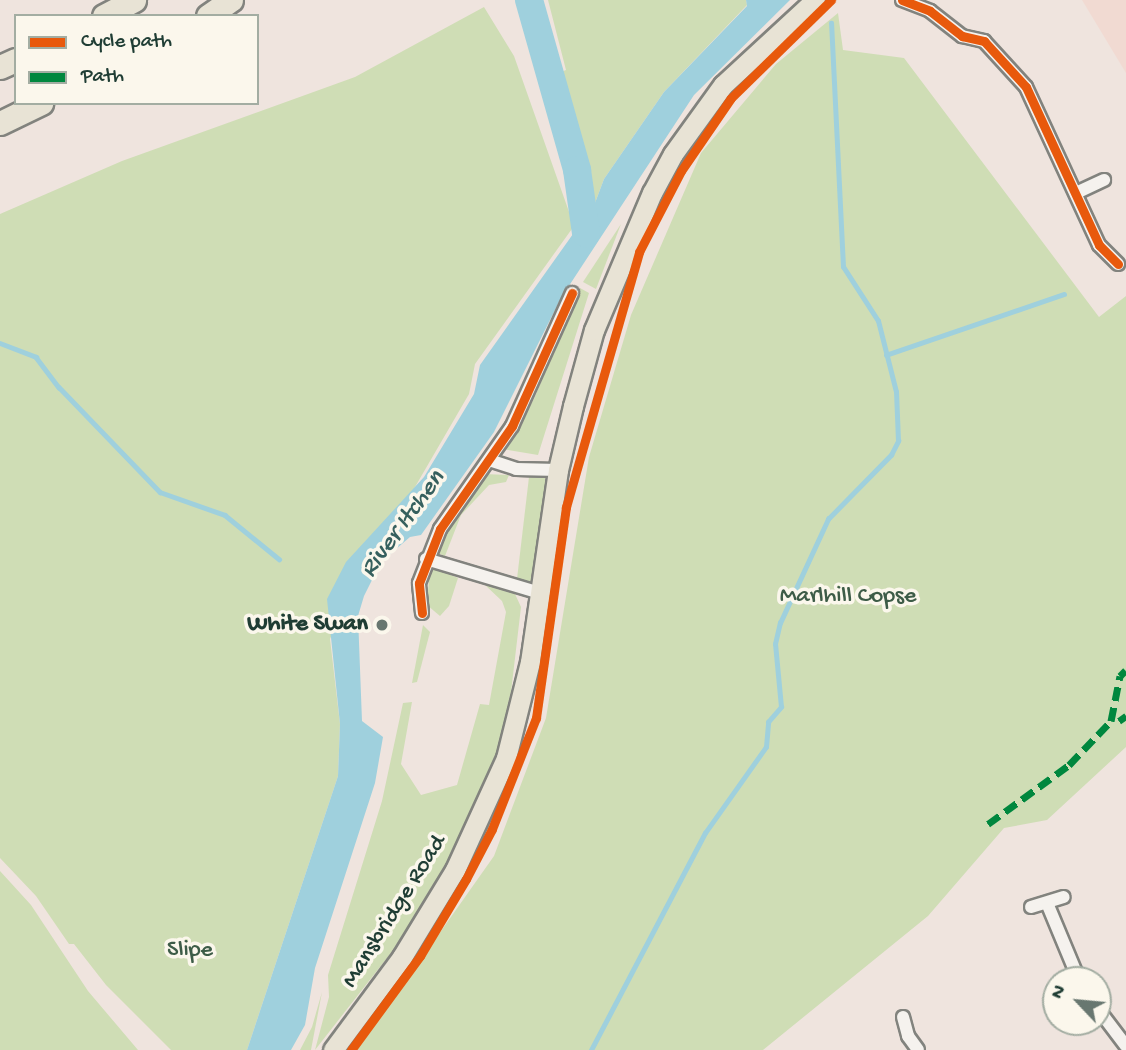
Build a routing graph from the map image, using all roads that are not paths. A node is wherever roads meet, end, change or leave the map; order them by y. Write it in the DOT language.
graph roads {
  1 [pos="134,0"];
  2 [pos="231,0"];
  3 [pos="815,0"];
  4 [pos="902,0"];
  5 [pos="108,14"];
  6 [pos="211,14"];
  7 [pos="37,105"];
  8 [pos="0,123"];
  9 [pos="1104,180"];
  10 [pos="1076,193"];
  11 [pos="1118,264"];
  12 [pos="572,293"];
  13 [pos="489,460"];
  14 [pos="558,470"];
  15 [pos="426,559"];
  16 [pos="540,593"];
  17 [pos="422,613"];
  18 [pos="1063,897"];
  19 [pos="1046,903"];
  20 [pos="1031,907"];
  21 [pos="1073,966"];
  22 [pos="903,1017"];
  23 [pos="1112,1028"];
  24 [pos="1126,1046"];
  25 [pos="333,1050"];
  26 [pos="918,1050"];
  1 -- 5 [label="highway"];
  2 -- 6 [label="highway"];
  3 -- 14 [label="main road, Mansbridge Road"];
  4 -- 10 [label="street"];
  7 -- 8 [label="highway"];
  9 -- 10 [label="street"];
  10 -- 11 [label="street"];
  12 -- 13 [label="street"];
  13 -- 14 [label="street"];
  13 -- 15 [label="street"];
  14 -- 16 [label="main road, Mansbridge Road"];
  15 -- 16 [label="street"];
  15 -- 17 [label="street"];
  16 -- 25 [label="main road, Mansbridge Road"];
  18 -- 19 [label="street"];
  19 -- 20 [label="street"];
  19 -- 21 [label="street"];
  22 -- 26 [label="street"];
  23 -- 24 [label="street"];
}
